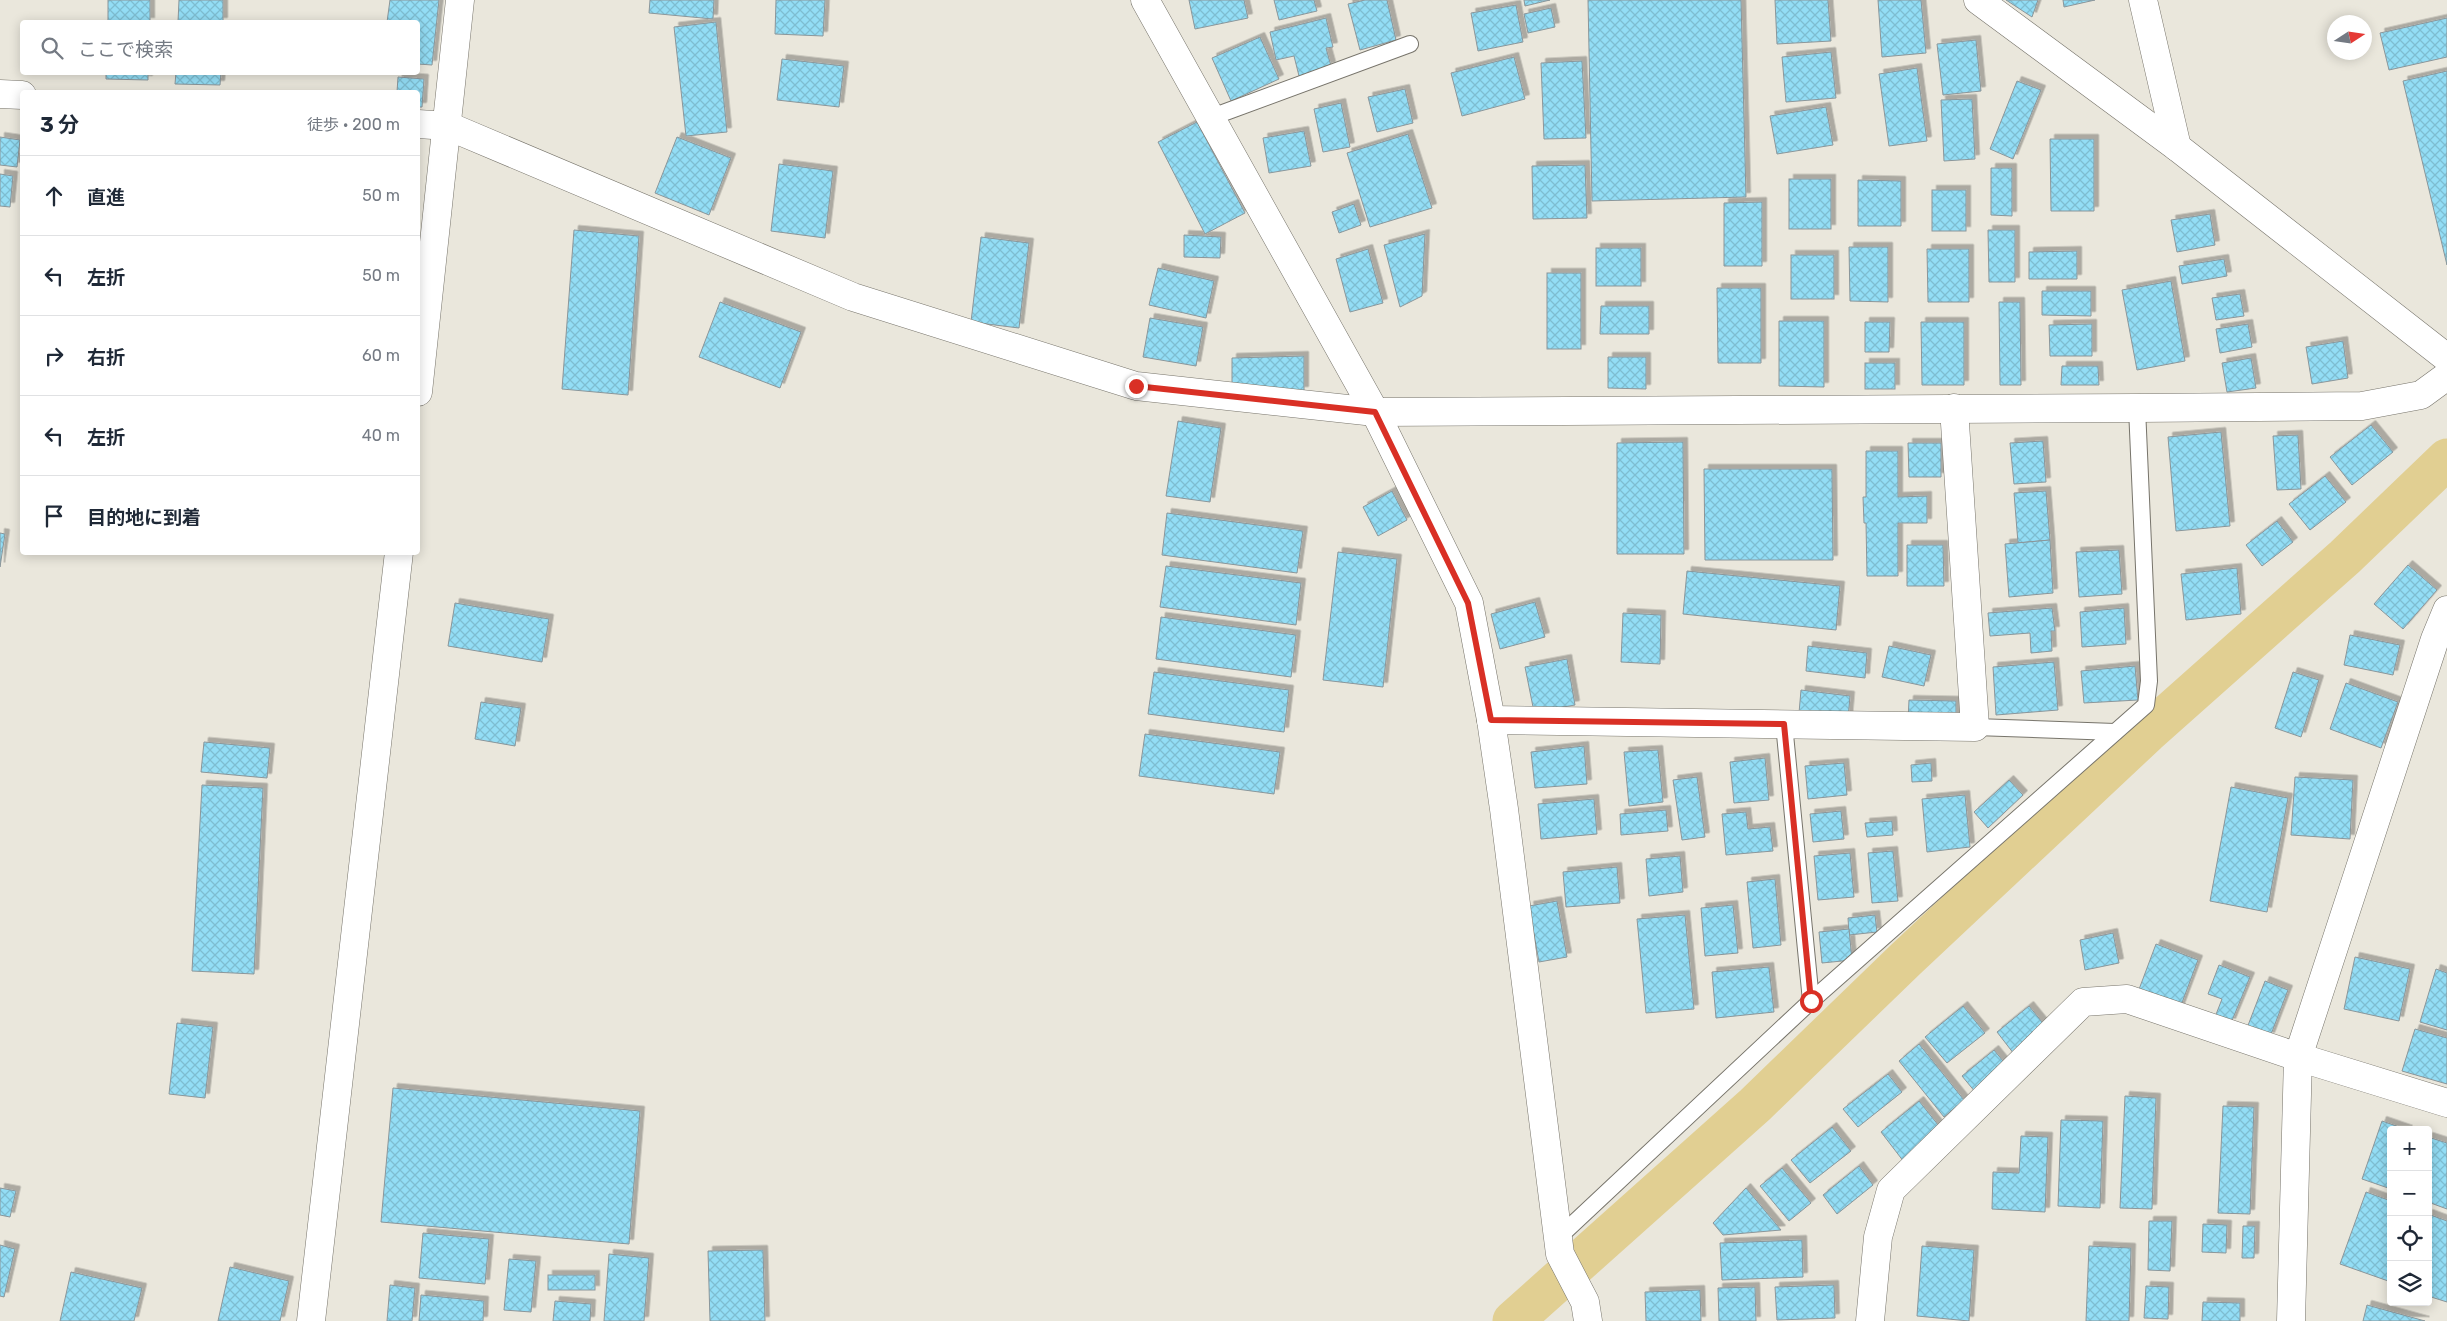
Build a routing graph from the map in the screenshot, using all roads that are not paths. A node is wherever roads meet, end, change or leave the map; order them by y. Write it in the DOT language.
graph roads {
  1 [pos="460,0"];
  2 [pos="1145,0"];
  3 [pos="1978,0"];
  4 [pos="2142,0"];
  5 [pos="1410,44"];
  6 [pos="0,94"];
  7 [pos="20,95"];
  8 [pos="1212,117"];
  9 [pos="420,124"];
  10 [pos="448,126"];
  11 [pos="2178,147"];
  12 [pos="2447,358"];
  13 [pos="420,374"];
  14 [pos="2447,376"];
  15 [pos="1954,408"];
  16 [pos="2137,408"];
  17 [pos="1375,412"];
  18 [pos="399,555"];
  19 [pos="2447,610"];
  20 [pos="1491,720"];
  21 [pos="1784,724"];
  22 [pos="1975,727"];
  23 [pos="2115,732"];
  24 [pos="1811,1001"];
  25 [pos="2298,1057"];
  26 [pos="2447,1104"];
  27 [pos="1559,1246"];
  28 [pos="1587,1312"];
  29 [pos="311,1321"];
  30 [pos="1870,1321"];
  31 [pos="2291,1321"];
  1 -- 10 [label="street"];
  2 -- 8 [label="street"];
  3 -- 11 [label="street"];
  4 -- 11 [label="street"];
  5 -- 8 [label="lane"];
  6 -- 7 [label="street"];
  8 -- 17 [label="street"];
  9 -- 10 [label="street"];
  10 -- 13 [label="street"];
  10 -- 17 [label="street"];
  11 -- 12 [label="street"];
  14 -- 16 [label="street"];
  15 -- 16 [label="street"];
  15 -- 17 [label="street"];
  15 -- 22 [label="street"];
  16 -- 23 [label="lane"];
  17 -- 20 [label="street"];
  18 -- 29 [label="street"];
  19 -- 25 [label="street"];
  20 -- 21 [label="street"];
  20 -- 27 [label="street"];
  21 -- 22 [label="street"];
  21 -- 24 [label="lane"];
  22 -- 23 [label="lane"];
  23 -- 24 [label="lane"];
  24 -- 27 [label="lane"];
  25 -- 26 [label="street"];
  25 -- 30 [label="street"];
  25 -- 31 [label="street"];
  27 -- 28 [label="street"];
}
